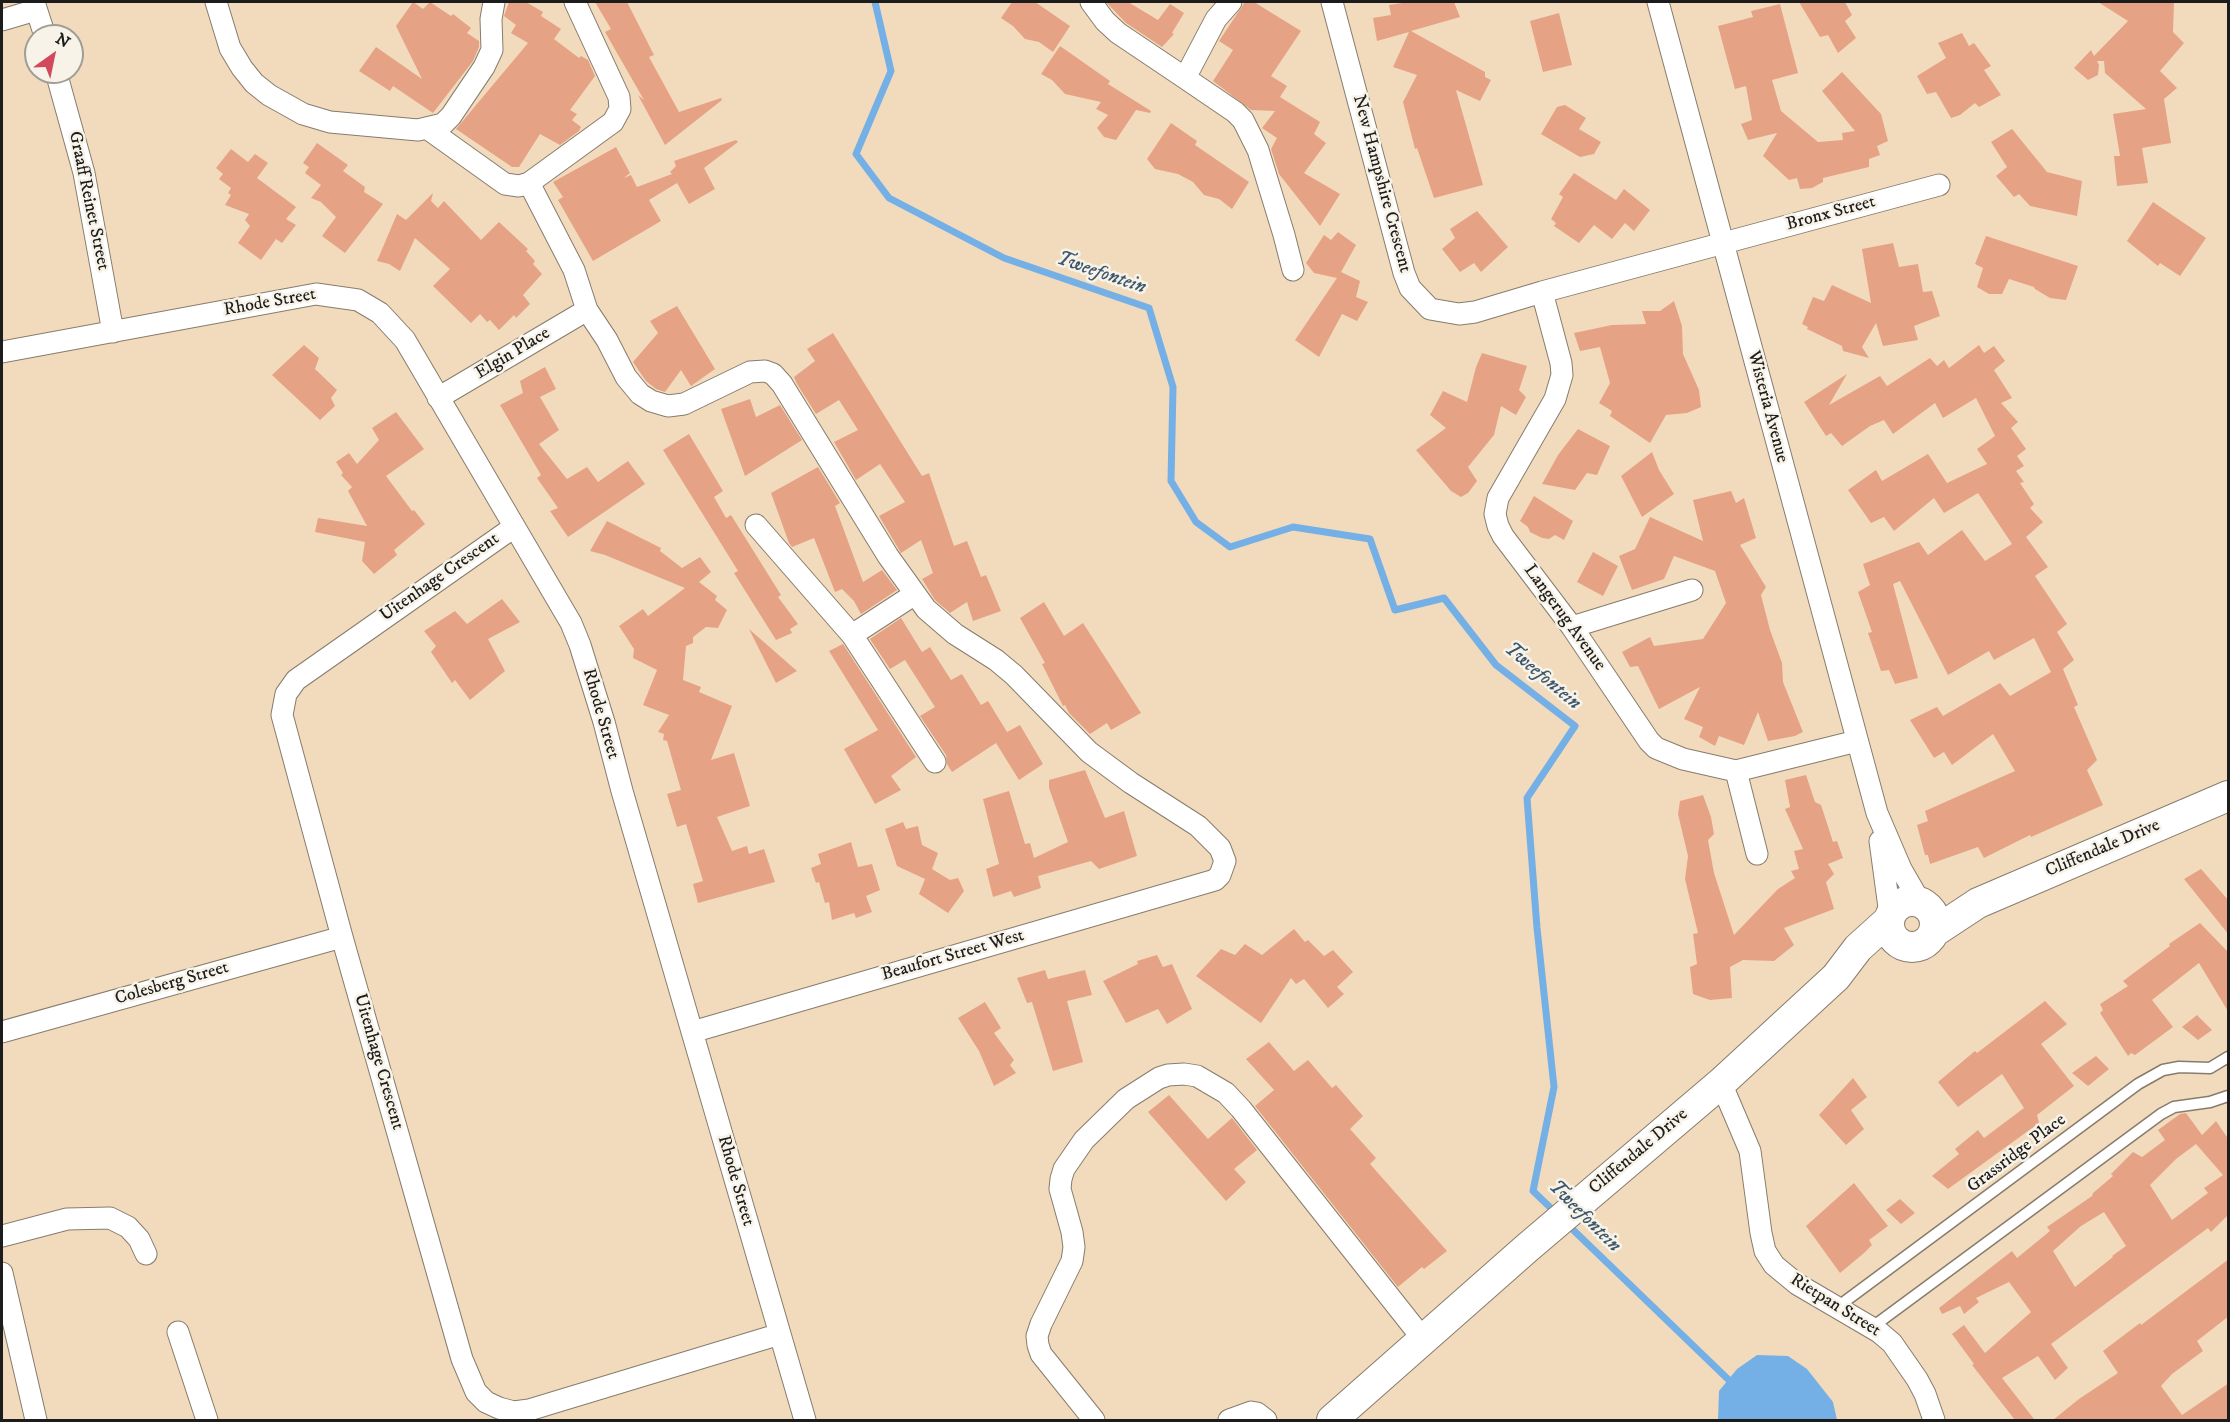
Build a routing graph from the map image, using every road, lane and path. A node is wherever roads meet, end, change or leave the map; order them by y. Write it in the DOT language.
graph roads {
  1 [pos="216,2"];
  2 [pos="494,2"];
  3 [pos="575,2"];
  4 [pos="1091,2"];
  5 [pos="1231,2"];
  6 [pos="1332,2"];
  7 [pos="1658,2"];
  8 [pos="35,6"];
  9 [pos="2,20"];
  10 [pos="41,24"];
  11 [pos="1185,78"];
  12 [pos="60,84"];
  13 [pos="428,129"];
  14 [pos="529,183"];
  15 [pos="1939,185"];
  16 [pos="1723,243"];
  17 [pos="1293,270"];
  18 [pos="1542,292"];
  19 [pos="587,310"];
  20 [pos="113,332"];
  21 [pos="2,352"];
  22 [pos="438,398"];
  23 [pos="756,525"];
  24 [pos="514,527"];
  25 [pos="1692,590"];
  26 [pos="915,594"];
  27 [pos="1572,627"];
  28 [pos="852,635"];
  29 [pos="1857,741"];
  30 [pos="935,762"];
  31 [pos="1736,771"];
  32 [pos="2229,796"];
  33 [pos="1877,813"];
  34 [pos="1757,854"];
  35 [pos="1926,913"];
  36 [pos="1894,927"];
  37 [pos="342,937"];
  38 [pos="2,1032"];
  39 [pos="692,1032"];
  40 [pos="2229,1056"];
  41 [pos="1721,1083"];
  42 [pos="2229,1096"];
  43 [pos="2,1236"];
  44 [pos="146,1254"];
  45 [pos="2,1273"];
  46 [pos="1836,1309"];
  47 [pos="1871,1328"];
  48 [pos="178,1332"];
  49 [pos="780,1334"];
  50 [pos="1423,1339"];
  51 [pos="36,1420"];
  52 [pos="207,1420"];
  53 [pos="805,1420"];
  54 [pos="1094,1420"];
  55 [pos="1229,1420"];
  56 [pos="1266,1420"];
  57 [pos="1332,1420"];
  58 [pos="1934,1420"];
  1 -- 13 [label="street"];
  2 -- 13 [label="street"];
  3 -- 14 [label="street"];
  4 -- 11 [label="street"];
  5 -- 11 [label="street"];
  6 -- 18 [label="street, New Hampshire Crescent"];
  7 -- 16 [label="street, Wisteria Avenue"];
  8 -- 9 [label="street"];
  8 -- 10 [label="street"];
  11 -- 17 [label="street"];
  12 -- 20 [label="street, Graaff Reinet Street"];
  13 -- 14 [label="street"];
  14 -- 19 [label="street"];
  15 -- 16 [label="street, Bronx Street"];
  16 -- 18 [label="street, New Hampshire Crescent"];
  16 -- 29 [label="street, Wisteria Avenue"];
  18 -- 27 [label="street, Langerug Avenue"];
  19 -- 22 [label="street, Elgin Place"];
  19 -- 26 [label="street"];
  20 -- 21 [label="street, Rhode Street"];
  20 -- 22 [label="street, Rhode Street"];
  22 -- 24 [label="street, Rhode Street"];
  23 -- 28 [label="street"];
  24 -- 37 [label="street, Uitenhage Crescent"];
  24 -- 39 [label="street, Rhode Street"];
  25 -- 27 [label="street"];
  26 -- 28 [label="street"];
  26 -- 39 [label="street, Beaufort Street West"];
  27 -- 31 [label="street, Langerug Avenue"];
  28 -- 30 [label="street"];
  29 -- 31 [label="street, Langerug Avenue"];
  29 -- 33 [label="street, Wisteria Avenue"];
  31 -- 34 [label="street"];
  32 -- 35 [label="street, Cliffendale Drive"];
  33 -- 35 [label="street, Wisteria Avenue"];
  33 -- 36 [label="street, Wisteria Avenue"];
  35 -- 36 [label="street"];
  35 -- 36 [label="street"];
  36 -- 41 [label="street, Cliffendale Drive"];
  37 -- 38 [label="street, Colesberg Street"];
  37 -- 49 [label="street, Uitenhage Crescent"];
  39 -- 49 [label="street, Rhode Street"];
  40 -- 46 [label="lane, Grassridge Place"];
  41 -- 46 [label="street, Rietpan Street"];
  41 -- 50 [label="street, Cliffendale Drive"];
  42 -- 47 [label="lane"];
  43 -- 44 [label="street"];
  45 -- 51 [label="street"];
  46 -- 47 [label="street, Rietpan Street"];
  47 -- 58 [label="street, Rietpan Street"];
  48 -- 52 [label="street"];
  49 -- 53 [label="street, Rhode Street"];
  50 -- 54 [label="street"];
  50 -- 57 [label="street, Cliffendale Drive"];
  55 -- 56 [label="street"];
}
